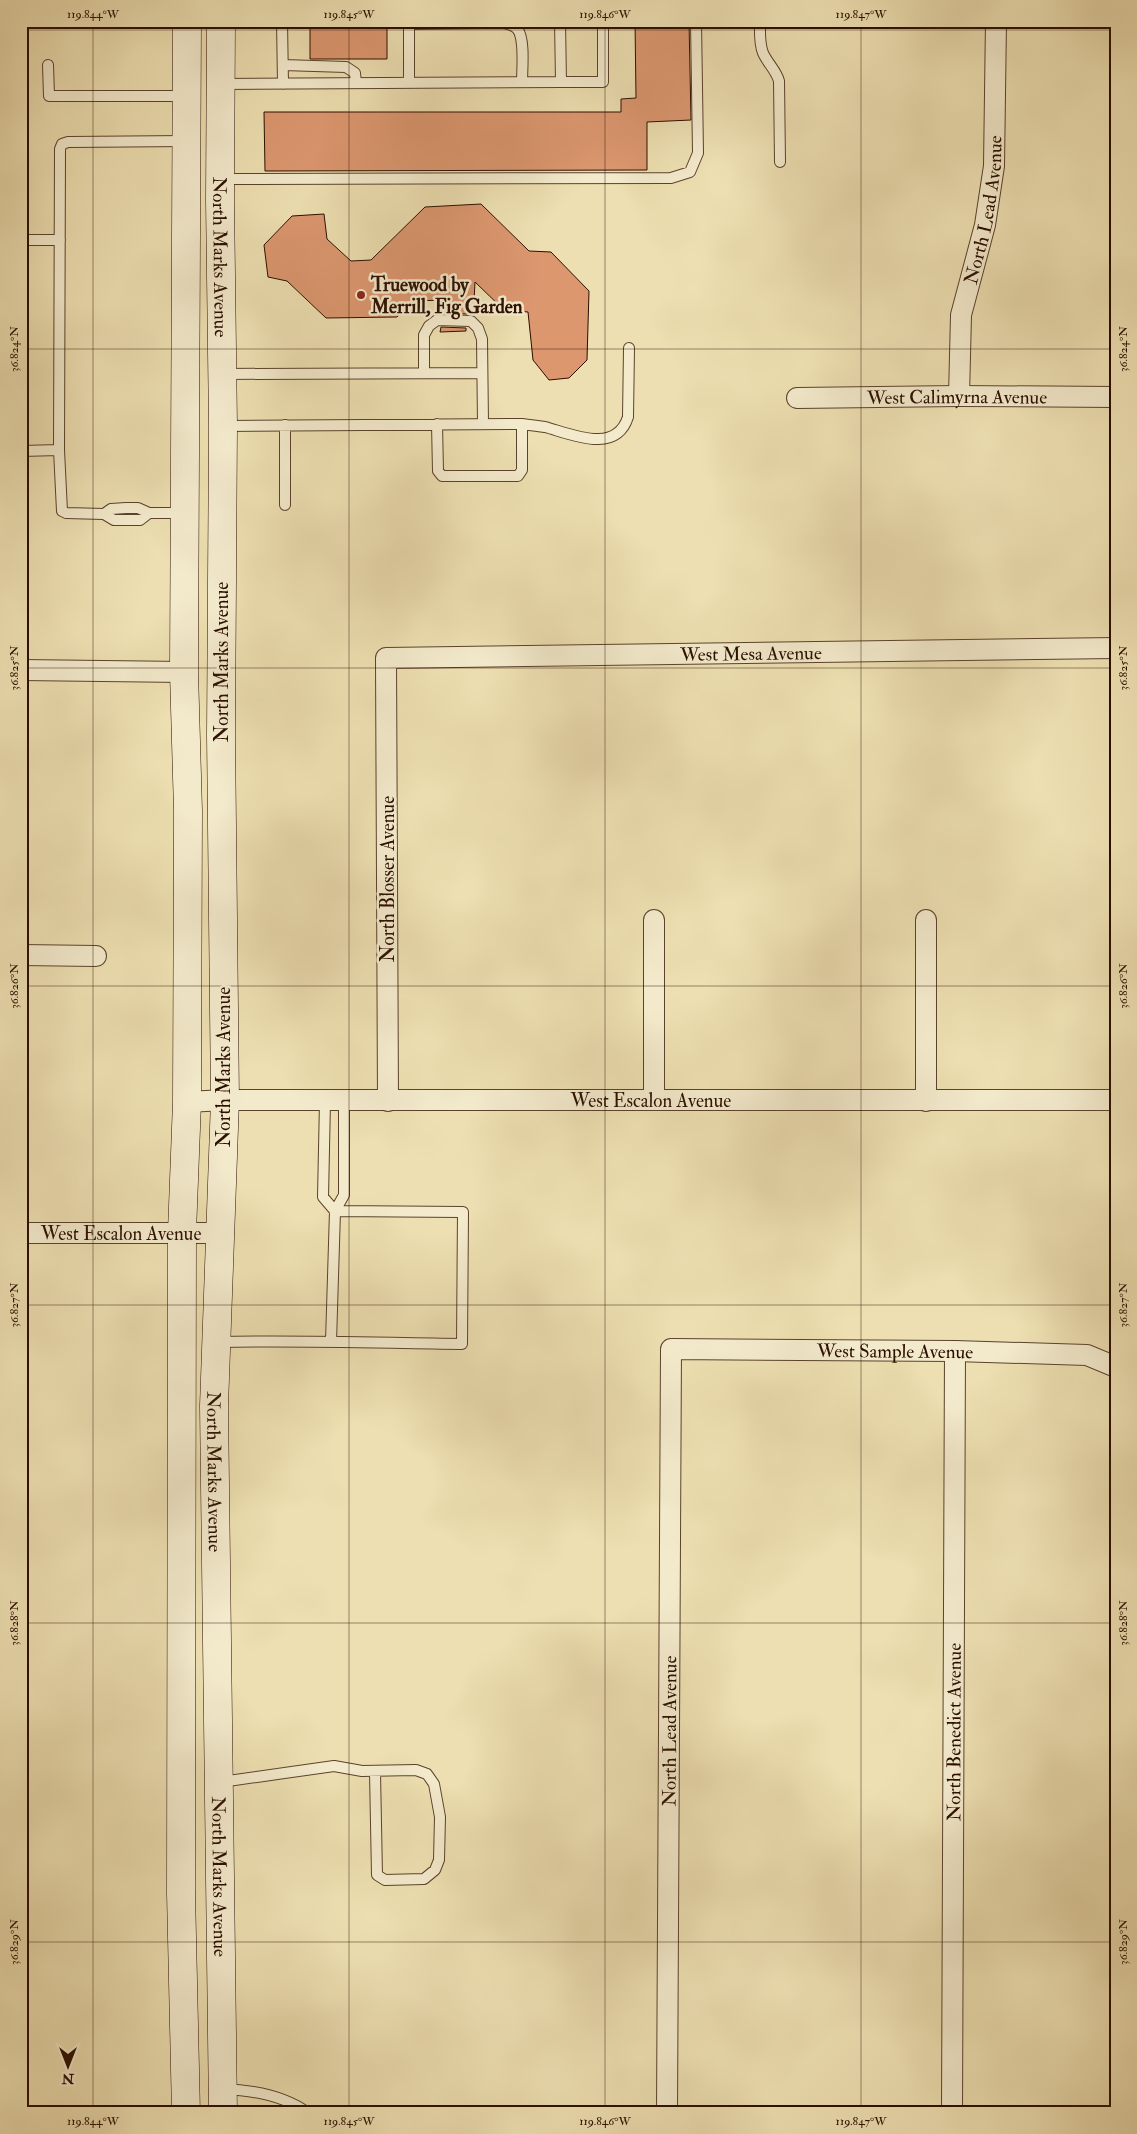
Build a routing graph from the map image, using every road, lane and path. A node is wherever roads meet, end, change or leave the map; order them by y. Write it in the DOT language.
graph roads {
  1 [pos="188,21"];
  2 [pos="221,21"];
  3 [pos="282,21"];
  4 [pos="560,21"];
  5 [pos="603,21"];
  6 [pos="696,21"];
  7 [pos="760,21"];
  8 [pos="996,21"];
  9 [pos="409,23"];
  10 [pos="48,65"];
  11 [pos="283,65"];
  12 [pos="522,82"];
  13 [pos="561,82"];
  14 [pos="356,83"];
  15 [pos="409,83"];
  16 [pos="220,84"];
  17 [pos="283,84"];
  18 [pos="187,96"];
  19 [pos="187,141"];
  20 [pos="780,162"];
  21 [pos="220,179"];
  22 [pos="187,237"];
  23 [pos="21,240"];
  24 [pos="60,240"];
  25 [pos="629,348"];
  26 [pos="424,373"];
  27 [pos="482,373"];
  28 [pos="222,374"];
  29 [pos="958,396"];
  30 [pos="1116,397"];
  31 [pos="797,398"];
  32 [pos="437,424"];
  33 [pos="483,424"];
  34 [pos="522,424"];
  35 [pos="223,426"];
  36 [pos="285,426"];
  37 [pos="21,450"];
  38 [pos="59,450"];
  39 [pos="285,505"];
  40 [pos="185,512"];
  41 [pos="1116,648"];
  42 [pos="386,658"];
  43 [pos="21,670"];
  44 [pos="184,672"];
  45 [pos="221,875"];
  46 [pos="654,920"];
  47 [pos="926,920"];
  48 [pos="21,955"];
  49 [pos="96,956"];
  50 [pos="225,1100"];
  51 [pos="654,1100"];
  52 [pos="1116,1100"];
  53 [pos="335,1101"];
  54 [pos="388,1101"];
  55 [pos="926,1101"];
  56 [pos="187,1102"];
  57 [pos="335,1210"];
  58 [pos="182,1232"];
  59 [pos="21,1233"];
  60 [pos="221,1233"];
  61 [pos="217,1342"];
  62 [pos="331,1342"];
  63 [pos="671,1349"];
  64 [pos="955,1351"];
  65 [pos="1116,1367"];
  66 [pos="375,1772"];
  67 [pos="218,1782"];
  68 [pos="223,2101"];
  69 [pos="186,2113"];
  70 [pos="308,2113"];
  71 [pos="668,2113"];
  72 [pos="952,2113"];
  1 -- 18 [label="main road, North Marks Avenue"];
  2 -- 16 [label="main road, North Marks Avenue"];
  3 -- 11 [label="lane"];
  4 -- 13 [label="lane"];
  5 -- 13 [label="lane"];
  6 -- 21 [label="lane"];
  7 -- 20 [label="lane"];
  8 -- 29 [label="street, North Lead Avenue"];
  9 -- 12 [label="lane"];
  9 -- 15 [label="lane"];
  10 -- 18 [label="lane"];
  11 -- 14 [label="lane"];
  11 -- 17 [label="lane"];
  12 -- 13 [label="lane"];
  12 -- 15 [label="lane"];
  14 -- 15 [label="lane"];
  14 -- 17 [label="lane"];
  16 -- 17 [label="lane"];
  16 -- 21 [label="main road, North Marks Avenue"];
  18 -- 19 [label="main road, North Marks Avenue"];
  19 -- 22 [label="main road, North Marks Avenue"];
  19 -- 24 [label="lane"];
  21 -- 28 [label="main road, North Marks Avenue"];
  22 -- 35 [label="main road"];
  22 -- 40 [label="main road, North Marks Avenue"];
  23 -- 24 [label="lane"];
  24 -- 38 [label="lane"];
  25 -- 34 [label="lane"];
  26 -- 27 [label="lane"];
  26 -- 27 [label="lane"];
  26 -- 28 [label="lane"];
  27 -- 33 [label="lane"];
  28 -- 35 [label="main road, North Marks Avenue"];
  29 -- 30 [label="street, West Calimyrna Avenue"];
  29 -- 31 [label="street, West Calimyrna Avenue"];
  32 -- 33 [label="lane"];
  32 -- 34 [label="lane"];
  32 -- 36 [label="lane"];
  33 -- 34 [label="lane"];
  35 -- 36 [label="lane"];
  35 -- 45 [label="main road, North Marks Avenue"];
  36 -- 39 [label="lane"];
  37 -- 38 [label="lane"];
  38 -- 40 [label="lane"];
  40 -- 44 [label="main road, North Marks Avenue"];
  41 -- 42 [label="street, West Mesa Avenue"];
  42 -- 54 [label="street, North Blosser Avenue"];
  43 -- 44 [label="street"];
  44 -- 45 [label="main road"];
  44 -- 56 [label="main road, North Marks Avenue"];
  45 -- 50 [label="main road, North Marks Avenue"];
  46 -- 51 [label="street"];
  47 -- 55 [label="street"];
  48 -- 49 [label="street"];
  50 -- 53 [label="street, West Escalon Avenue"];
  50 -- 56 [label="street, West Escalon Avenue"];
  50 -- 60 [label="main road, North Marks Avenue"];
  51 -- 54 [label="street, West Escalon Avenue"];
  51 -- 55 [label="street, West Escalon Avenue"];
  52 -- 55 [label="street, West Escalon Avenue"];
  53 -- 54 [label="street, West Escalon Avenue"];
  53 -- 57 [label="lane"];
  53 -- 57 [label="lane"];
  56 -- 58 [label="main road, North Marks Avenue"];
  57 -- 62 [label="lane"];
  57 -- 62 [label="lane"];
  58 -- 59 [label="street, West Escalon Avenue"];
  58 -- 60 [label="street, West Escalon Avenue"];
  58 -- 69 [label="main road, North Marks Avenue"];
  60 -- 61 [label="main road, North Marks Avenue"];
  61 -- 62 [label="lane"];
  61 -- 67 [label="main road, North Marks Avenue"];
  63 -- 64 [label="street, West Sample Avenue"];
  63 -- 71 [label="street, North Lead Avenue"];
  64 -- 65 [label="street, West Sample Avenue"];
  64 -- 72 [label="street, North Benedict Avenue"];
  66 -- 66 [label="lane"];
  66 -- 67 [label="lane"];
  67 -- 68 [label="main road, North Marks Avenue"];
  68 -- 70 [label="lane"];
}
